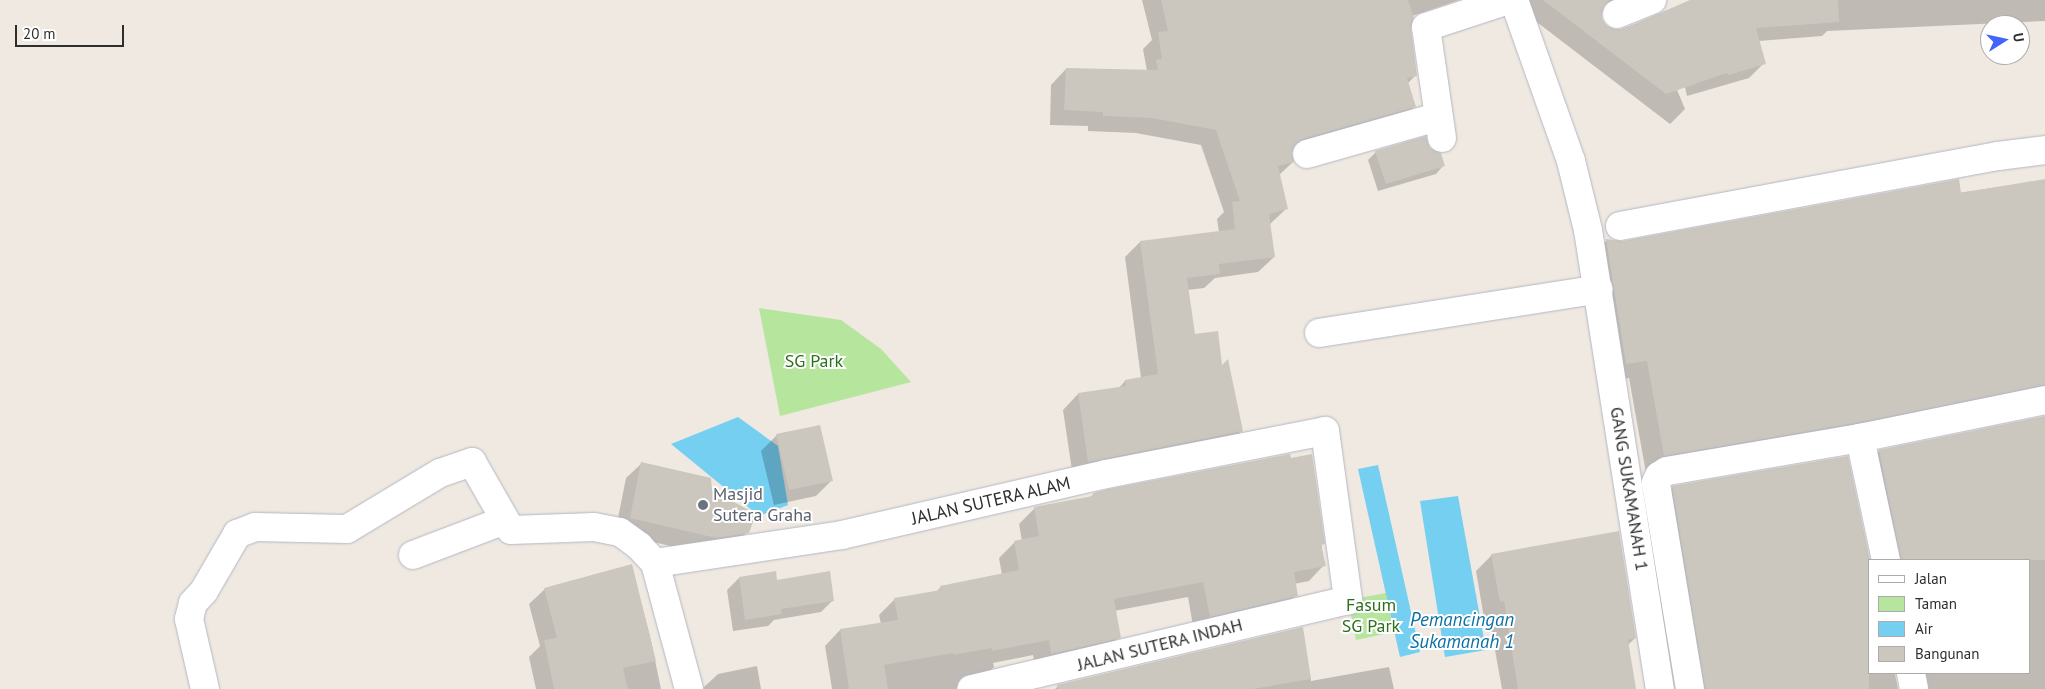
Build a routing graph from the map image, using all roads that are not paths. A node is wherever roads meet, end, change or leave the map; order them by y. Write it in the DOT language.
graph roads {
  1 [pos="1508,0"];
  2 [pos="1514,0"];
  3 [pos="1652,0"];
  4 [pos="1617,14"];
  5 [pos="2045,150"];
  6 [pos="1307,154"];
  7 [pos="1620,226"];
  8 [pos="1599,289"];
  9 [pos="1319,332"];
  10 [pos="2045,400"];
  11 [pos="1860,438"];
  12 [pos="508,525"];
  13 [pos="413,556"];
  14 [pos="1886,559"];
  15 [pos="655,564"];
  16 [pos="1348,600"];
  17 [pos="1911,674"];
  18 [pos="1035,682"];
  19 [pos="205,689"];
  20 [pos="689,689"];
  21 [pos="971,689"];
  22 [pos="1660,689"];
  23 [pos="1690,689"];
  24 [pos="1914,689"];
  1 -- 6 [label="street"];
  2 -- 8 [label="street, GANG SUKAMANAH 1"];
  3 -- 4 [label="street"];
  5 -- 7 [label="street"];
  8 -- 9 [label="street"];
  8 -- 22 [label="street, GANG SUKAMANAH 1"];
  10 -- 11 [label="street"];
  11 -- 14 [label="street"];
  11 -- 23 [label="street"];
  12 -- 13 [label="street"];
  12 -- 15 [label="street"];
  12 -- 19 [label="street"];
  15 -- 16 [label="street, JALAN SUTERA ALAM"];
  15 -- 20 [label="street"];
  16 -- 18 [label="street, JALAN SUTERA INDAH"];
  17 -- 24 [label="street"];
  18 -- 21 [label="street, JALAN SUTERA INDAH"];
}
